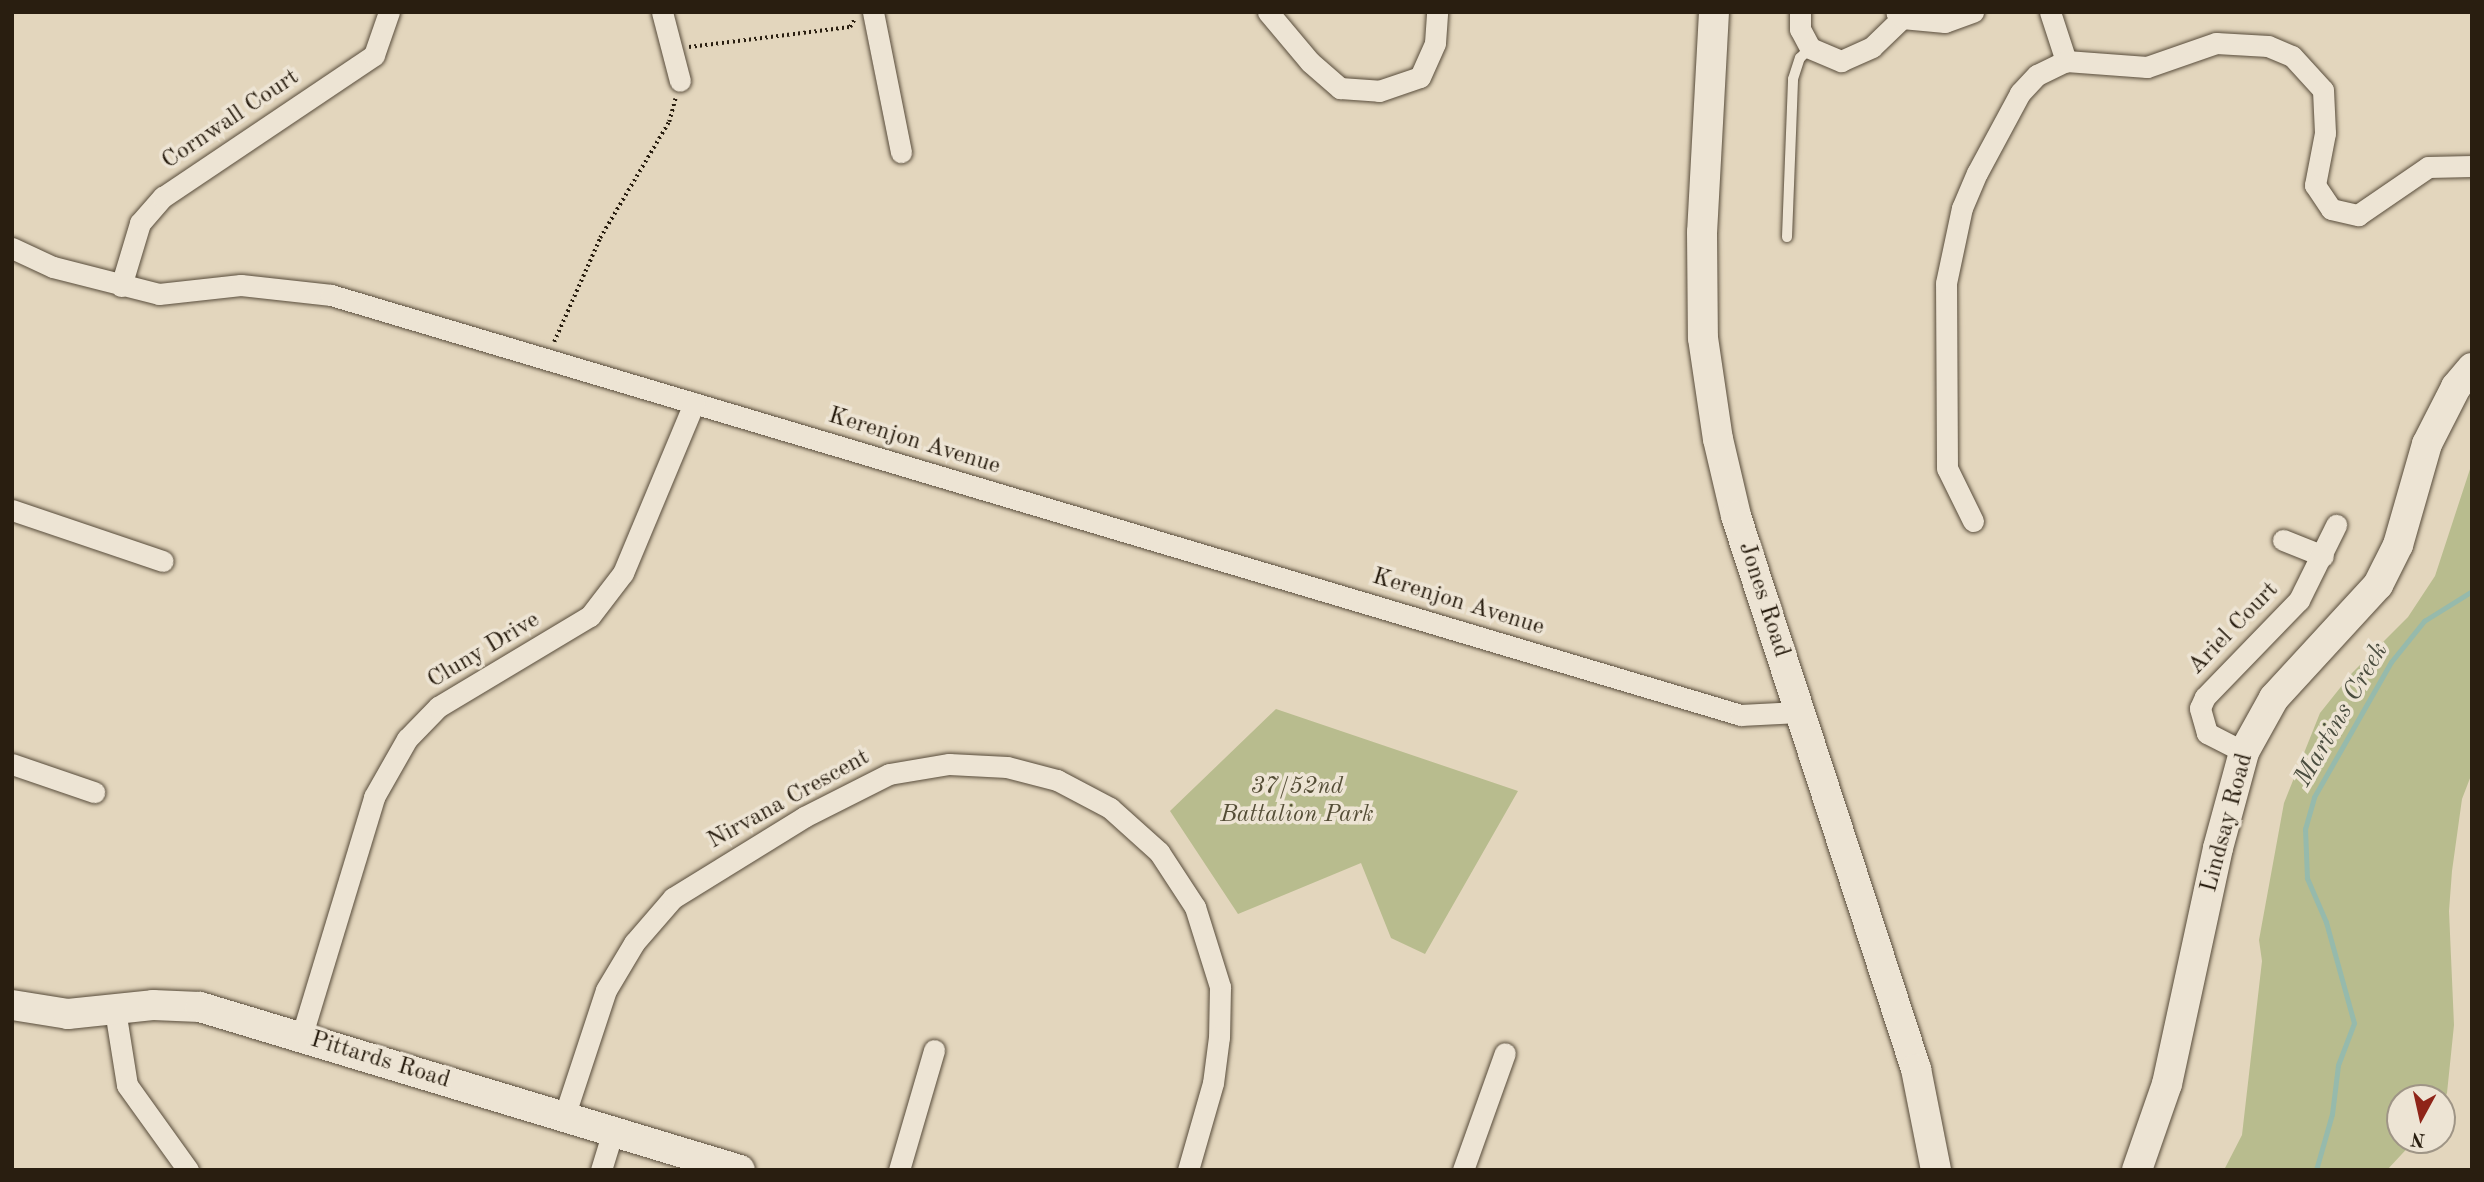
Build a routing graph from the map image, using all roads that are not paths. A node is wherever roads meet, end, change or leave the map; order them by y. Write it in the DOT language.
graph roads {
  1 [pos="389,12"];
  2 [pos="662,12"];
  3 [pos="873,12"];
  4 [pos="1268,12"];
  5 [pos="1437,12"];
  6 [pos="1714,12"];
  7 [pos="1800,12"];
  8 [pos="1973,12"];
  9 [pos="2050,12"];
  10 [pos="1899,15"];
  11 [pos="1810,48"];
  12 [pos="2066,61"];
  13 [pos="680,81"];
  14 [pos="901,152"];
  15 [pos="2472,166"];
  16 [pos="1787,237"];
  17 [pos="12,248"];
  18 [pos="121,286"];
  19 [pos="2472,368"];
  20 [pos="694,403"];
  21 [pos="12,510"];
  22 [pos="1973,521"];
  23 [pos="2336,525"];
  24 [pos="2283,540"];
  25 [pos="2323,556"];
  26 [pos="163,561"];
  27 [pos="1798,712"];
  28 [pos="2244,752"];
  29 [pos="12,764"];
  30 [pos="94,792"];
  31 [pos="12,1005"];
  32 [pos="115,1010"];
  33 [pos="301,1038"];
  34 [pos="934,1050"];
  35 [pos="1505,1053"];
  36 [pos="564,1117"];
  37 [pos="613,1131"];
  38 [pos="188,1170"];
  39 [pos="601,1170"];
  40 [pos="740,1170"];
  41 [pos="899,1170"];
  42 [pos="1188,1170"];
  43 [pos="1463,1170"];
  44 [pos="1936,1170"];
  45 [pos="2137,1170"];
  1 -- 18 [label="street, Cornwall Court"];
  2 -- 13 [label="street"];
  3 -- 14 [label="street"];
  4 -- 5 [label="street"];
  6 -- 27 [label="street, Jones Road"];
  7 -- 11 [label="street"];
  8 -- 10 [label="street"];
  9 -- 12 [label="street"];
  10 -- 11 [label="street"];
  11 -- 16 [label="lane"];
  12 -- 15 [label="street"];
  12 -- 22 [label="street"];
  17 -- 18 [label="street, Kerenjon Avenue"];
  18 -- 20 [label="street, Kerenjon Avenue"];
  19 -- 28 [label="street, Lindsay Road"];
  20 -- 27 [label="street, Kerenjon Avenue"];
  20 -- 33 [label="street, Cluny Drive"];
  21 -- 26 [label="street"];
  23 -- 25 [label="street, Ariel Court"];
  24 -- 25 [label="street"];
  25 -- 28 [label="street, Ariel Court"];
  27 -- 44 [label="street, Jones Road"];
  28 -- 45 [label="street, Lindsay Road"];
  29 -- 30 [label="street"];
  31 -- 32 [label="street, Pittards Road"];
  32 -- 33 [label="street, Pittards Road"];
  32 -- 38 [label="street"];
  33 -- 36 [label="street, Pittards Road"];
  34 -- 41 [label="street"];
  35 -- 43 [label="street"];
  36 -- 37 [label="street, Pittards Road"];
  36 -- 42 [label="street, Nirvana Crescent"];
  37 -- 39 [label="street"];
  37 -- 40 [label="street, Pittards Road"];
}
